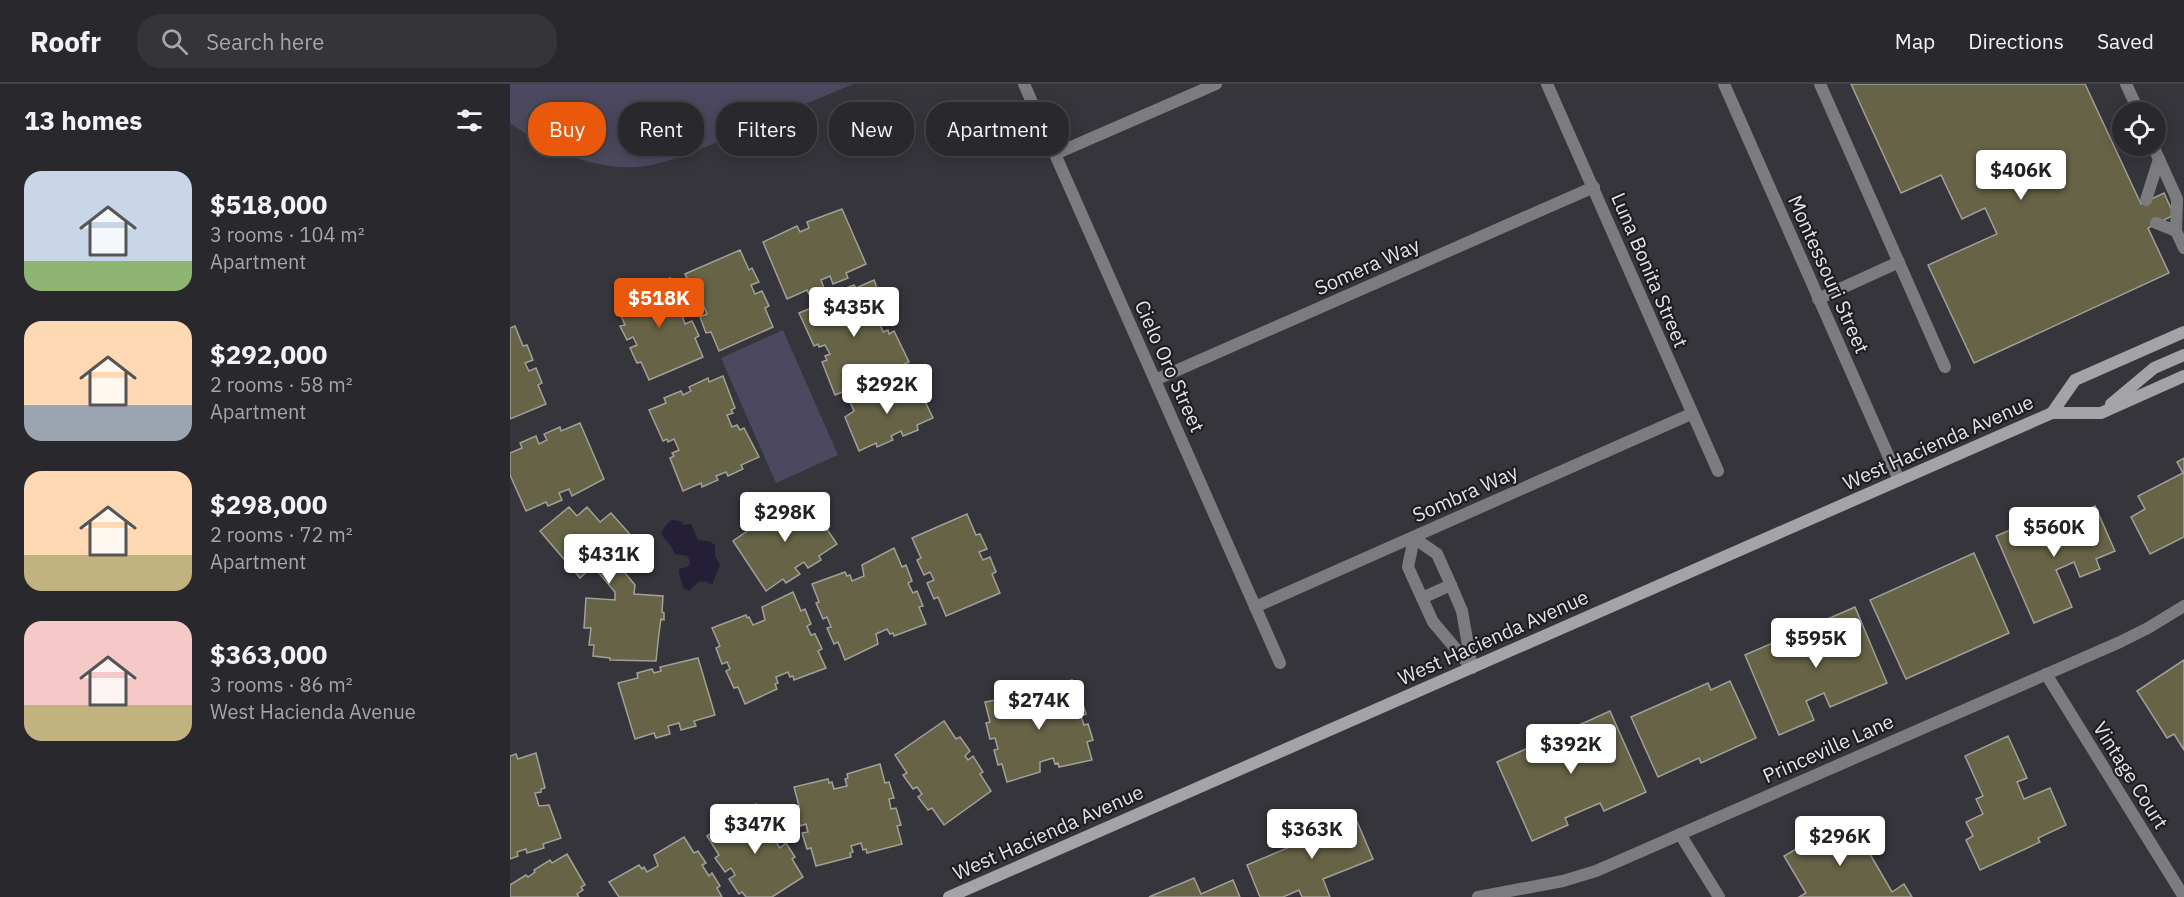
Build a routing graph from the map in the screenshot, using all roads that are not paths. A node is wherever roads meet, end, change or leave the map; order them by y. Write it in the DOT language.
graph roads {
  1 [pos="1024,84"];
  2 [pos="1216,84"];
  3 [pos="1547,84"];
  4 [pos="1724,84"];
  5 [pos="1820,84"];
  6 [pos="2126,84"];
  7 [pos="1032,102"];
  8 [pos="2134,102"];
  9 [pos="1069,148"];
  10 [pos="1056,156"];
  11 [pos="2158,156"];
  12 [pos="2159,159"];
  13 [pos="1594,188"];
  14 [pos="2146,200"];
  15 [pos="2156,223"];
  16 [pos="2176,231"];
  17 [pos="2184,248"];
  18 [pos="1899,262"];
  19 [pos="1818,298"];
  20 [pos="2184,332"];
  21 [pos="2184,355"];
  22 [pos="1945,367"];
  23 [pos="2184,376"];
  24 [pos="1155,380"];
  25 [pos="2101,412"];
  26 [pos="2052,413"];
  27 [pos="1691,414"];
  28 [pos="1718,471"];
  29 [pos="1899,480"];
  30 [pos="1414,538"];
  31 [pos="1451,585"];
  32 [pos="1422,598"];
  33 [pos="2184,606"];
  34 [pos="1255,607"];
  35 [pos="1280,663"];
  36 [pos="1473,668"];
  37 [pos="2046,674"];
  38 [pos="1680,834"];
  39 [pos="949,897"];
  40 [pos="1478,897"];
  41 [pos="1719,897"];
  42 [pos="2184,897"];
  1 -- 7 [label="street, Cielo Oro Street"];
  2 -- 9 [label="street"];
  3 -- 13 [label="street, Luna Bonita Street"];
  4 -- 19 [label="street, Montessouri Street"];
  5 -- 18 [label="street"];
  6 -- 8 [label="street"];
  10 -- 24 [label="street, Cielo Oro Street"];
  11 -- 12 [label="street"];
  12 -- 14 [label="street"];
  12 -- 16 [label="street"];
  13 -- 24 [label="street, Somera Way"];
  13 -- 27 [label="street, Luna Bonita Street"];
  15 -- 16 [label="street"];
  16 -- 17 [label="street"];
  18 -- 19 [label="street"];
  18 -- 22 [label="street"];
  19 -- 29 [label="street, Montessouri Street"];
  20 -- 26 [label="main road, West Hacienda Avenue"];
  21 -- 25 [label="main road"];
  23 -- 25 [label="main road, West Hacienda Avenue"];
  24 -- 34 [label="street, Cielo Oro Street"];
  25 -- 26 [label="main road, West Hacienda Avenue"];
  26 -- 29 [label="main road, West Hacienda Avenue"];
  27 -- 28 [label="street, Luna Bonita Street"];
  27 -- 30 [label="street, Sombra Way"];
  29 -- 36 [label="main road, West Hacienda Avenue"];
  30 -- 31 [label="street"];
  30 -- 32 [label="street"];
  30 -- 34 [label="street, Sombra Way"];
  31 -- 32 [label="street"];
  31 -- 36 [label="street"];
  32 -- 36 [label="street"];
  33 -- 37 [label="street, Princeville Lane"];
  34 -- 35 [label="street, Cielo Oro Street"];
  36 -- 39 [label="main road, West Hacienda Avenue"];
  37 -- 38 [label="street, Princeville Lane"];
  37 -- 42 [label="street, Vintage Court"];
  38 -- 40 [label="street, Princeville Lane"];
  38 -- 41 [label="street"];
}
